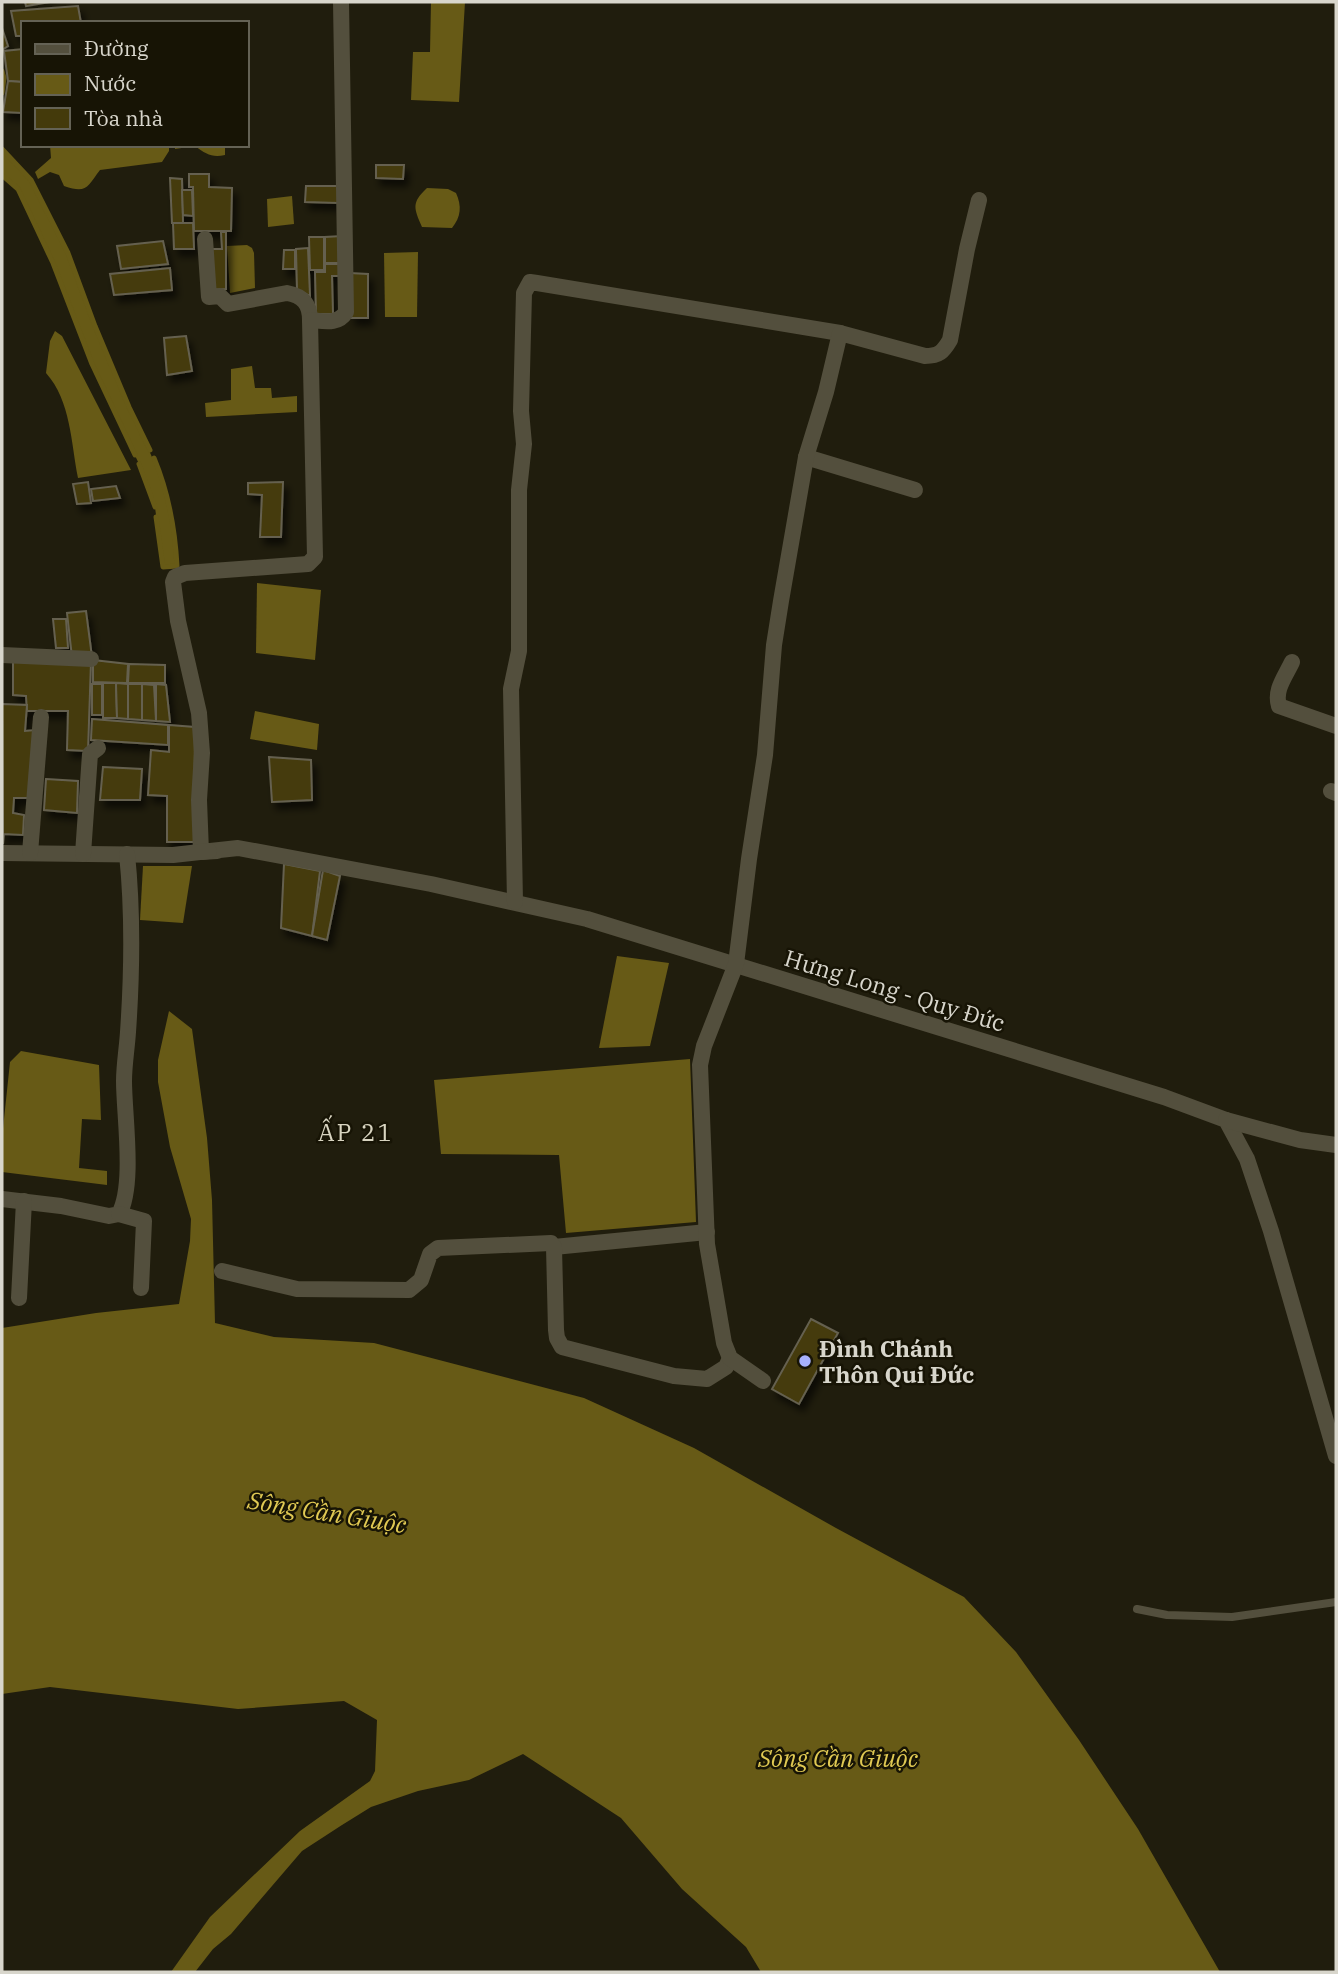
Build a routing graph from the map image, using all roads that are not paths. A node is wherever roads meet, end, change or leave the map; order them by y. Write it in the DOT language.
graph roads {
  1 [pos="341,2"];
  2 [pos="979,200"];
  3 [pos="205,239"];
  4 [pos="310,320"];
  5 [pos="840,333"];
  6 [pos="806,457"];
  7 [pos="915,490"];
  8 [pos="2,655"];
  9 [pos="91,659"];
  10 [pos="1292,662"];
  11 [pos="41,716"];
  12 [pos="1336,726"];
  13 [pos="98,748"];
  14 [pos="209,851"];
  15 [pos="2,853"];
  16 [pos="30,853"];
  17 [pos="83,854"];
  18 [pos="127,854"];
  19 [pos="514,902"];
  20 [pos="736,964"];
  21 [pos="1226,1120"];
  22 [pos="1336,1145"];
  23 [pos="2,1199"];
  24 [pos="24,1200"];
  25 [pos="119,1214"];
  26 [pos="707,1232"];
  27 [pos="554,1247"];
  28 [pos="222,1272"];
  29 [pos="141,1288"];
  30 [pos="19,1298"];
  31 [pos="730,1358"];
  32 [pos="763,1381"];
  33 [pos="1336,1456"];
  34 [pos="1336,1602"];
  35 [pos="1137,1608"];
  1 -- 4 [label="street"];
  2 -- 5 [label="street"];
  3 -- 4 [label="street"];
  4 -- 14 [label="street"];
  5 -- 6 [label="street"];
  5 -- 19 [label="street"];
  6 -- 7 [label="street"];
  6 -- 20 [label="street"];
  8 -- 9 [label="street"];
  10 -- 12 [label="street"];
  11 -- 16 [label="street"];
  13 -- 17 [label="street"];
  14 -- 18 [label="street, Hưng Long - Quy Đức"];
  14 -- 19 [label="street, Hưng Long - Quy Đức"];
  15 -- 16 [label="street, Hưng Long - Quy Đức"];
  16 -- 17 [label="street, Hưng Long - Quy Đức"];
  17 -- 18 [label="street, Hưng Long - Quy Đức"];
  18 -- 25 [label="street"];
  19 -- 20 [label="street, Hưng Long - Quy Đức"];
  20 -- 21 [label="street, Hưng Long - Quy Đức"];
  20 -- 26 [label="street"];
  21 -- 22 [label="street, Hưng Long - Quy Đức"];
  21 -- 33 [label="street"];
  23 -- 24 [label="street"];
  24 -- 25 [label="street"];
  24 -- 30 [label="street"];
  25 -- 29 [label="street"];
  26 -- 27 [label="street"];
  26 -- 31 [label="street"];
  27 -- 28 [label="street"];
  27 -- 31 [label="street"];
  31 -- 32 [label="street"];
  34 -- 35 [label="lane"];
}
